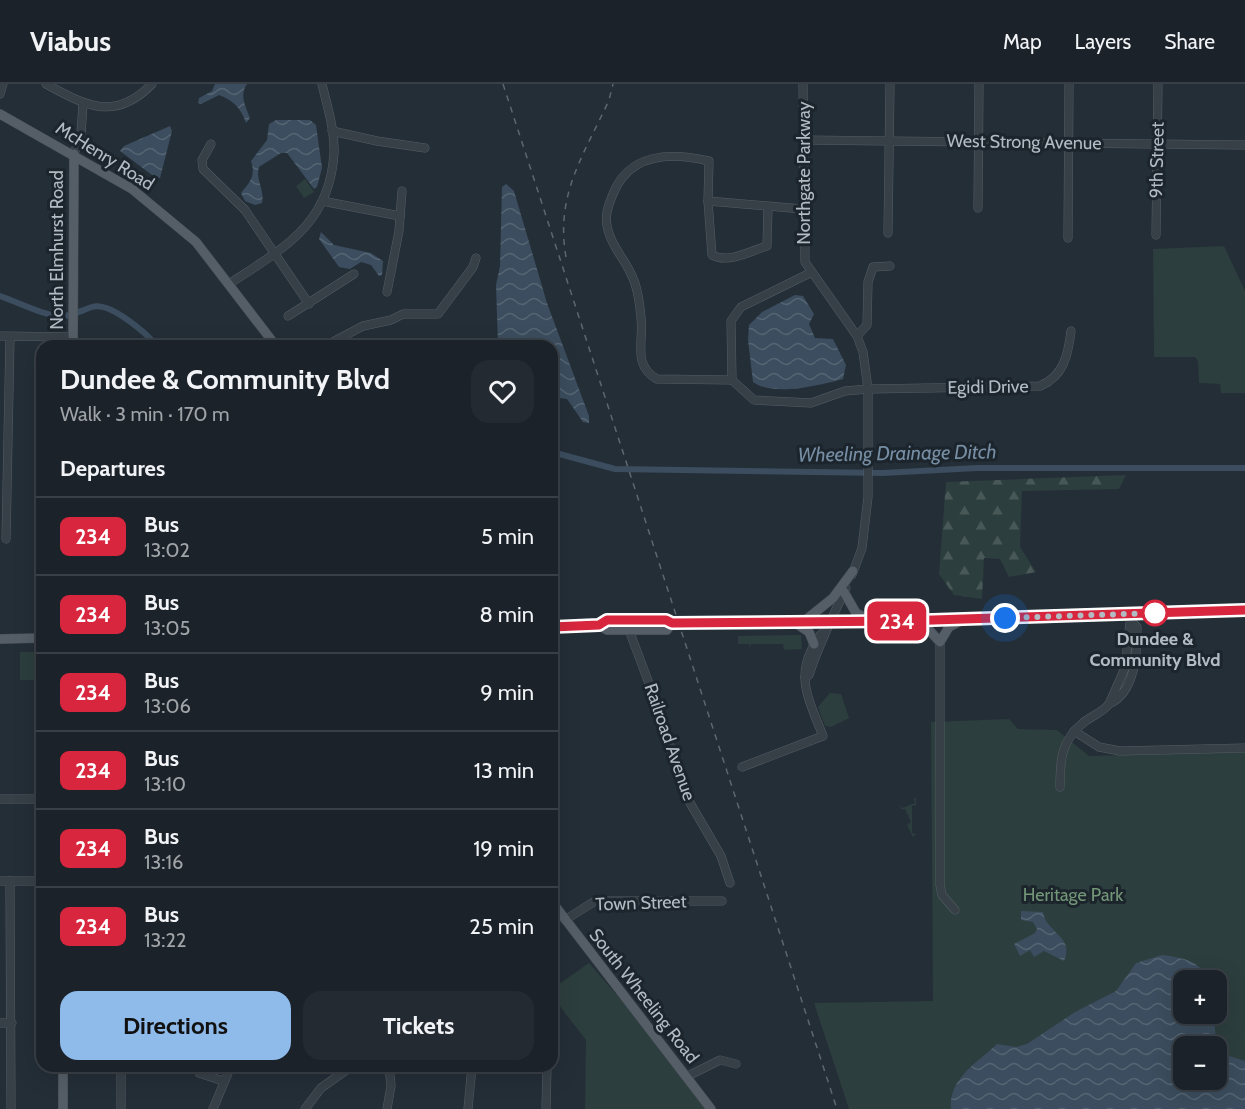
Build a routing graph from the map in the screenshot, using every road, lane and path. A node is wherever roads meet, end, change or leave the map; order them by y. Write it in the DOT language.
graph roads {
  1 [pos="3,84"];
  2 [pos="46,84"];
  3 [pos="152,84"];
  4 [pos="322,84"];
  5 [pos="803,84"];
  6 [pos="890,84"];
  7 [pos="979,84"];
  8 [pos="1069,84"];
  9 [pos="1158,84"];
  10 [pos="0,94"];
  11 [pos="83,104"];
  12 [pos="0,114"];
  13 [pos="332,131"];
  14 [pos="803,140"];
  15 [pos="889,141"];
  16 [pos="978,142"];
  17 [pos="1068,142"];
  18 [pos="211,144"];
  19 [pos="1158,144"];
  20 [pos="1245,146"];
  21 [pos="425,147"];
  22 [pos="74,154"];
  23 [pos="402,191"];
  24 [pos="322,201"];
  25 [pos="708,201"];
  26 [pos="768,207"];
  27 [pos="978,208"];
  28 [pos="803,209"];
  29 [pos="400,216"];
  30 [pos="888,232"];
  31 [pos="1156,235"];
  32 [pos="1068,238"];
  33 [pos="273,255"];
  34 [pos="476,258"];
  35 [pos="891,266"];
  36 [pos="354,273"];
  37 [pos="810,273"];
  38 [pos="229,284"];
  39 [pos="387,292"];
  40 [pos="309,304"];
  41 [pos="288,316"];
  42 [pos="391,320"];
  43 [pos="404,322"];
  44 [pos="1071,331"];
  45 [pos="0,336"];
  46 [pos="857,336"];
  47 [pos="10,337"];
  48 [pos="73,337"];
  49 [pos="271,340"];
  50 [pos="336,340"];
  51 [pos="732,380"];
  52 [pos="868,389"];
  53 [pos="6,539"];
  54 [pos="853,571"];
  55 [pos="844,592"];
  56 [pos="1245,610"];
  57 [pos="1131,618"];
  58 [pos="964,619"];
  59 [pos="872,621"];
  60 [pos="902,621"];
  61 [pos="798,622"];
  62 [pos="828,622"];
  63 [pos="672,623"];
  64 [pos="599,625"];
  65 [pos="558,627"];
  66 [pos="629,630"];
  67 [pos="824,632"];
  68 [pos="36,638"];
  69 [pos="0,639"];
  70 [pos="940,642"];
  71 [pos="814,644"];
  72 [pos="805,677"];
  73 [pos="1074,731"];
  74 [pos="1245,748"];
  75 [pos="742,767"];
  76 [pos="1060,787"];
  77 [pos="0,799"];
  78 [pos="36,799"];
  79 [pos="0,881"];
  80 [pos="10,881"];
  81 [pos="36,881"];
  82 [pos="730,883"];
  83 [pos="722,901"];
  84 [pos="955,910"];
  85 [pos="558,911"];
  86 [pos="565,921"];
  87 [pos="0,1023"];
  88 [pos="12,1023"];
  89 [pos="736,1064"];
  90 [pos="63,1072"];
  91 [pos="121,1072"];
  92 [pos="228,1072"];
  93 [pos="344,1072"];
  94 [pos="390,1072"];
  95 [pos="471,1072"];
  96 [pos="547,1072"];
  97 [pos="199,1073"];
  98 [pos="687,1077"];
  99 [pos="223,1082"];
  100 [pos="11,1109"];
  101 [pos="63,1109"];
  102 [pos="121,1109"];
  103 [pos="213,1109"];
  104 [pos="305,1109"];
  105 [pos="387,1109"];
  106 [pos="468,1109"];
  107 [pos="546,1109"];
  108 [pos="711,1109"];
  1 -- 10 [label="street"];
  2 -- 11 [label="street"];
  3 -- 11 [label="street"];
  4 -- 13 [label="street"];
  5 -- 14 [label="street, Northgate Parkway"];
  6 -- 15 [label="street"];
  7 -- 16 [label="street"];
  8 -- 17 [label="street"];
  9 -- 19 [label="street, 9th Street"];
  11 -- 22 [label="street"];
  12 -- 22 [label="main road, McHenry Road"];
  13 -- 21 [label="street"];
  13 -- 24 [label="street"];
  14 -- 15 [label="street, West Strong Avenue"];
  14 -- 28 [label="street, Northgate Parkway"];
  15 -- 16 [label="street, West Strong Avenue"];
  15 -- 30 [label="street"];
  16 -- 17 [label="street, West Strong Avenue"];
  16 -- 27 [label="street"];
  17 -- 19 [label="street, West Strong Avenue"];
  17 -- 32 [label="street"];
  18 -- 33 [label="street"];
  19 -- 20 [label="street, West Strong Avenue"];
  19 -- 31 [label="street, 9th Street"];
  22 -- 38 [label="main road, McHenry Road"];
  22 -- 48 [label="main road, North Elmhurst Road"];
  23 -- 29 [label="street"];
  24 -- 29 [label="street"];
  24 -- 33 [label="street"];
  25 -- 26 [label="street"];
  25 -- 26 [label="street"];
  25 -- 51 [label="street"];
  26 -- 28 [label="street"];
  28 -- 37 [label="street, Northgate Parkway"];
  29 -- 39 [label="street"];
  33 -- 38 [label="street"];
  33 -- 40 [label="street"];
  34 -- 42 [label="street"];
  35 -- 46 [label="street"];
  36 -- 40 [label="street"];
  37 -- 46 [label="street, Northgate Parkway"];
  37 -- 51 [label="street"];
  38 -- 49 [label="main road, McHenry Road"];
  40 -- 41 [label="street"];
  42 -- 43 [label="street"];
  42 -- 50 [label="street"];
  44 -- 52 [label="street, Egidi Drive"];
  45 -- 47 [label="street"];
  46 -- 52 [label="street, Northgate Parkway"];
  47 -- 48 [label="street"];
  47 -- 53 [label="street"];
  51 -- 52 [label="street"];
  52 -- 54 [label="street, Northgate Parkway"];
  54 -- 55 [label="street, Northgate Parkway"];
  54 -- 61 [label="main road"];
  55 -- 59 [label="main road"];
  55 -- 62 [label="street, Northgate Parkway"];
  56 -- 57 [label="main road"];
  57 -- 58 [label="main road"];
  57 -- 73 [label="street"];
  58 -- 60 [label="main road"];
  58 -- 70 [label="main road"];
  59 -- 60 [label="main road"];
  59 -- 62 [label="main road"];
  60 -- 70 [label="main road"];
  61 -- 62 [label="main road"];
  61 -- 63 [label="main road"];
  61 -- 71 [label="main road"];
  62 -- 67 [label="street, Northgate Parkway"];
  63 -- 64 [label="main road"];
  63 -- 66 [label="main road"];
  64 -- 65 [label="main road"];
  64 -- 66 [label="main road"];
  66 -- 82 [label="street, Railroad Avenue"];
  67 -- 71 [label="street, Northgate Parkway"];
  67 -- 72 [label="street, Northgate Parkway"];
  68 -- 69 [label="main road"];
  70 -- 84 [label="street"];
  71 -- 72 [label="street, Northgate Parkway"];
  72 -- 75 [label="street, Northgate Parkway"];
  73 -- 74 [label="street"];
  73 -- 76 [label="street"];
  77 -- 78 [label="street"];
  79 -- 80 [label="street"];
  80 -- 81 [label="street"];
  80 -- 88 [label="street"];
  83 -- 86 [label="street, Town Street"];
  85 -- 86 [label="main road, South Wheeling Road"];
  86 -- 98 [label="main road, South Wheeling Road"];
  87 -- 88 [label="street"];
  88 -- 100 [label="street"];
  89 -- 98 [label="street"];
  90 -- 101 [label="main road"];
  91 -- 102 [label="street"];
  92 -- 99 [label="street"];
  93 -- 104 [label="street"];
  94 -- 105 [label="street"];
  95 -- 106 [label="street"];
  96 -- 107 [label="street"];
  97 -- 99 [label="street"];
  98 -- 108 [label="main road, South Wheeling Road"];
  99 -- 103 [label="street"];
}
